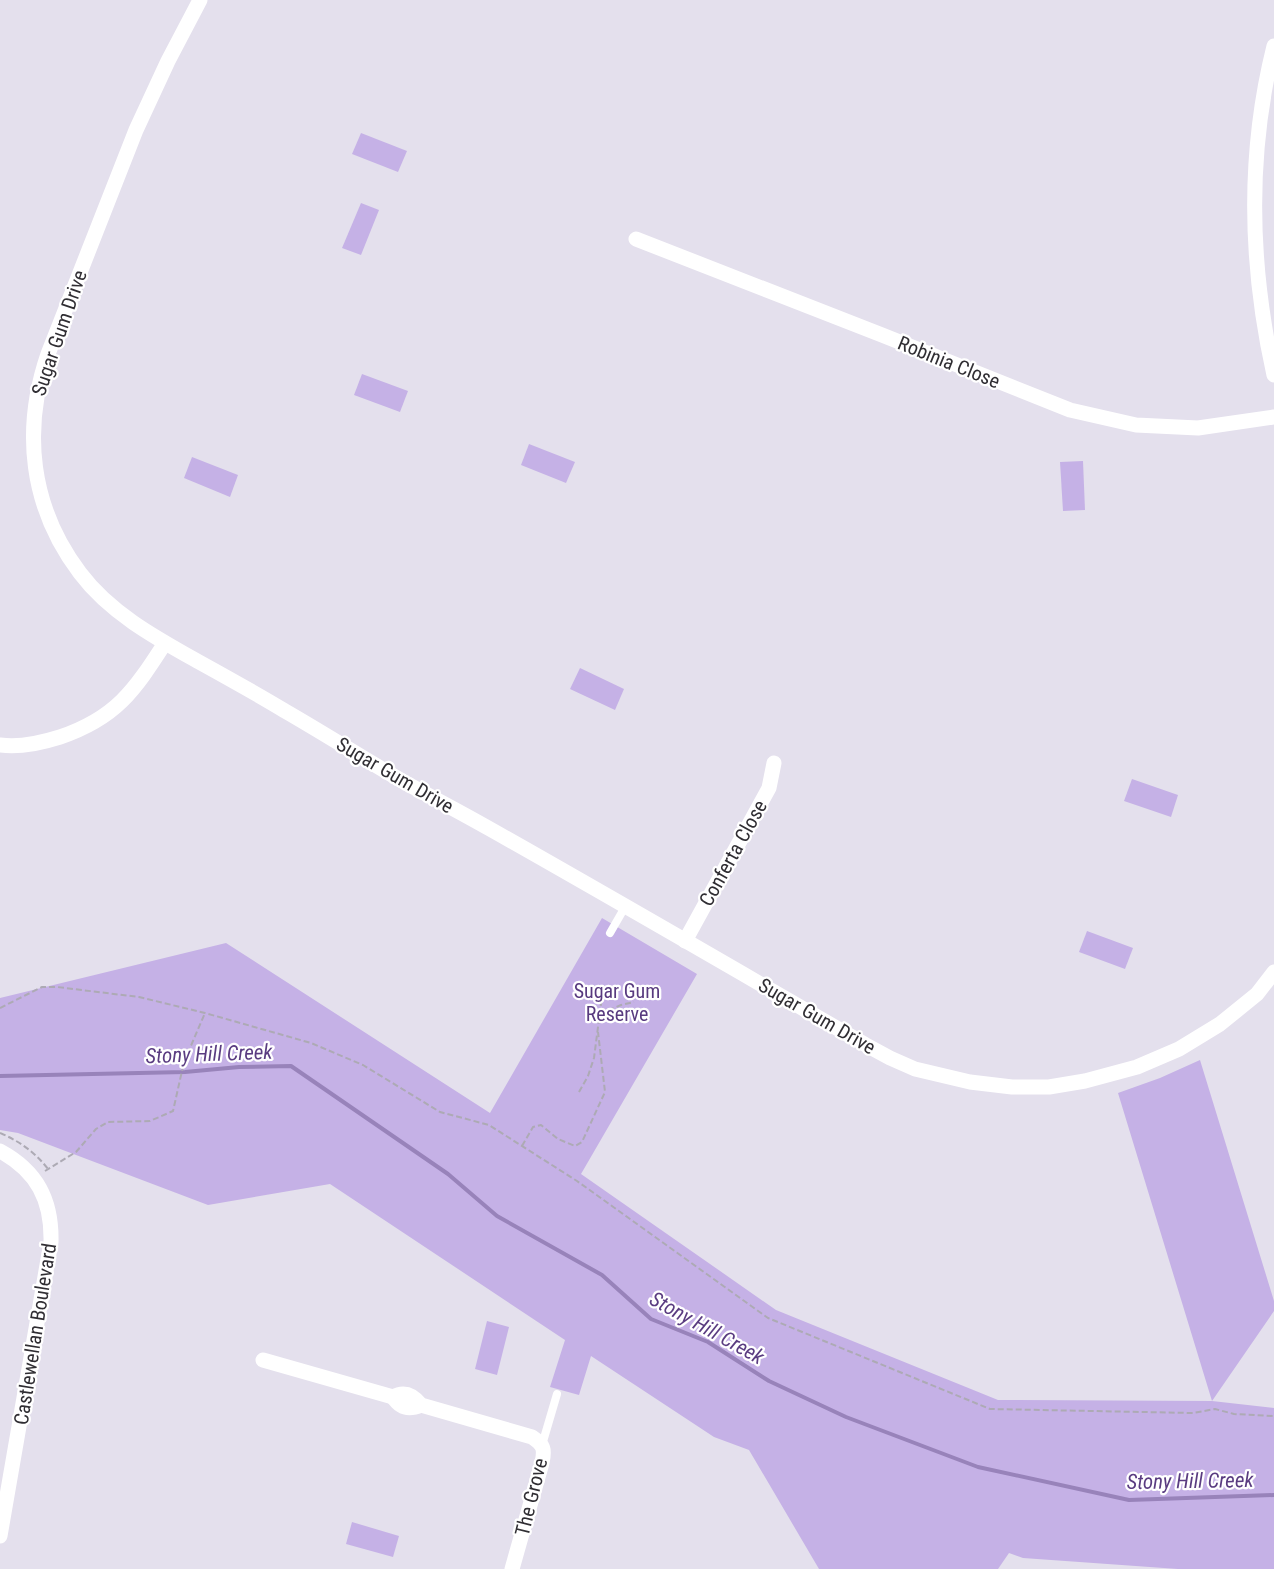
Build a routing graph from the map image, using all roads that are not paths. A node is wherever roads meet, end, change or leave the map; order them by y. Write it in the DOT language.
graph roads {
  1 [pos="181,0"];
  2 [pos="198,4"];
  3 [pos="1274,46"];
  4 [pos="636,239"];
  5 [pos="1274,375"];
  6 [pos="1274,417"];
  7 [pos="165,643"];
  8 [pos="0,745"];
  9 [pos="774,763"];
  10 [pos="625,907"];
  11 [pos="610,933"];
  12 [pos="685,941"];
  13 [pos="1274,972"];
  14 [pos="0,1151"];
  15 [pos="263,1360"];
  16 [pos="557,1394"];
  17 [pos="542,1445"];
  18 [pos="3,1503"];
  19 [pos="0,1536"];
  20 [pos="512,1569"];
  1 -- 2 [label="street"];
  2 -- 7 [label="street, Sugar Gum Drive"];
  3 -- 5 [label="street"];
  4 -- 6 [label="street, Robinia Close"];
  7 -- 8 [label="street"];
  7 -- 10 [label="street, Sugar Gum Drive"];
  9 -- 12 [label="street, Conferta Close"];
  10 -- 11 [label="lane"];
  10 -- 12 [label="street, Sugar Gum Drive"];
  12 -- 13 [label="street, Sugar Gum Drive"];
  14 -- 18 [label="street, Castlewellan Boulevard"];
  15 -- 17 [label="street, The Grove"];
  16 -- 17 [label="lane"];
  17 -- 20 [label="street, The Grove"];
  18 -- 19 [label="street, Castlewellan Boulevard"];
}
